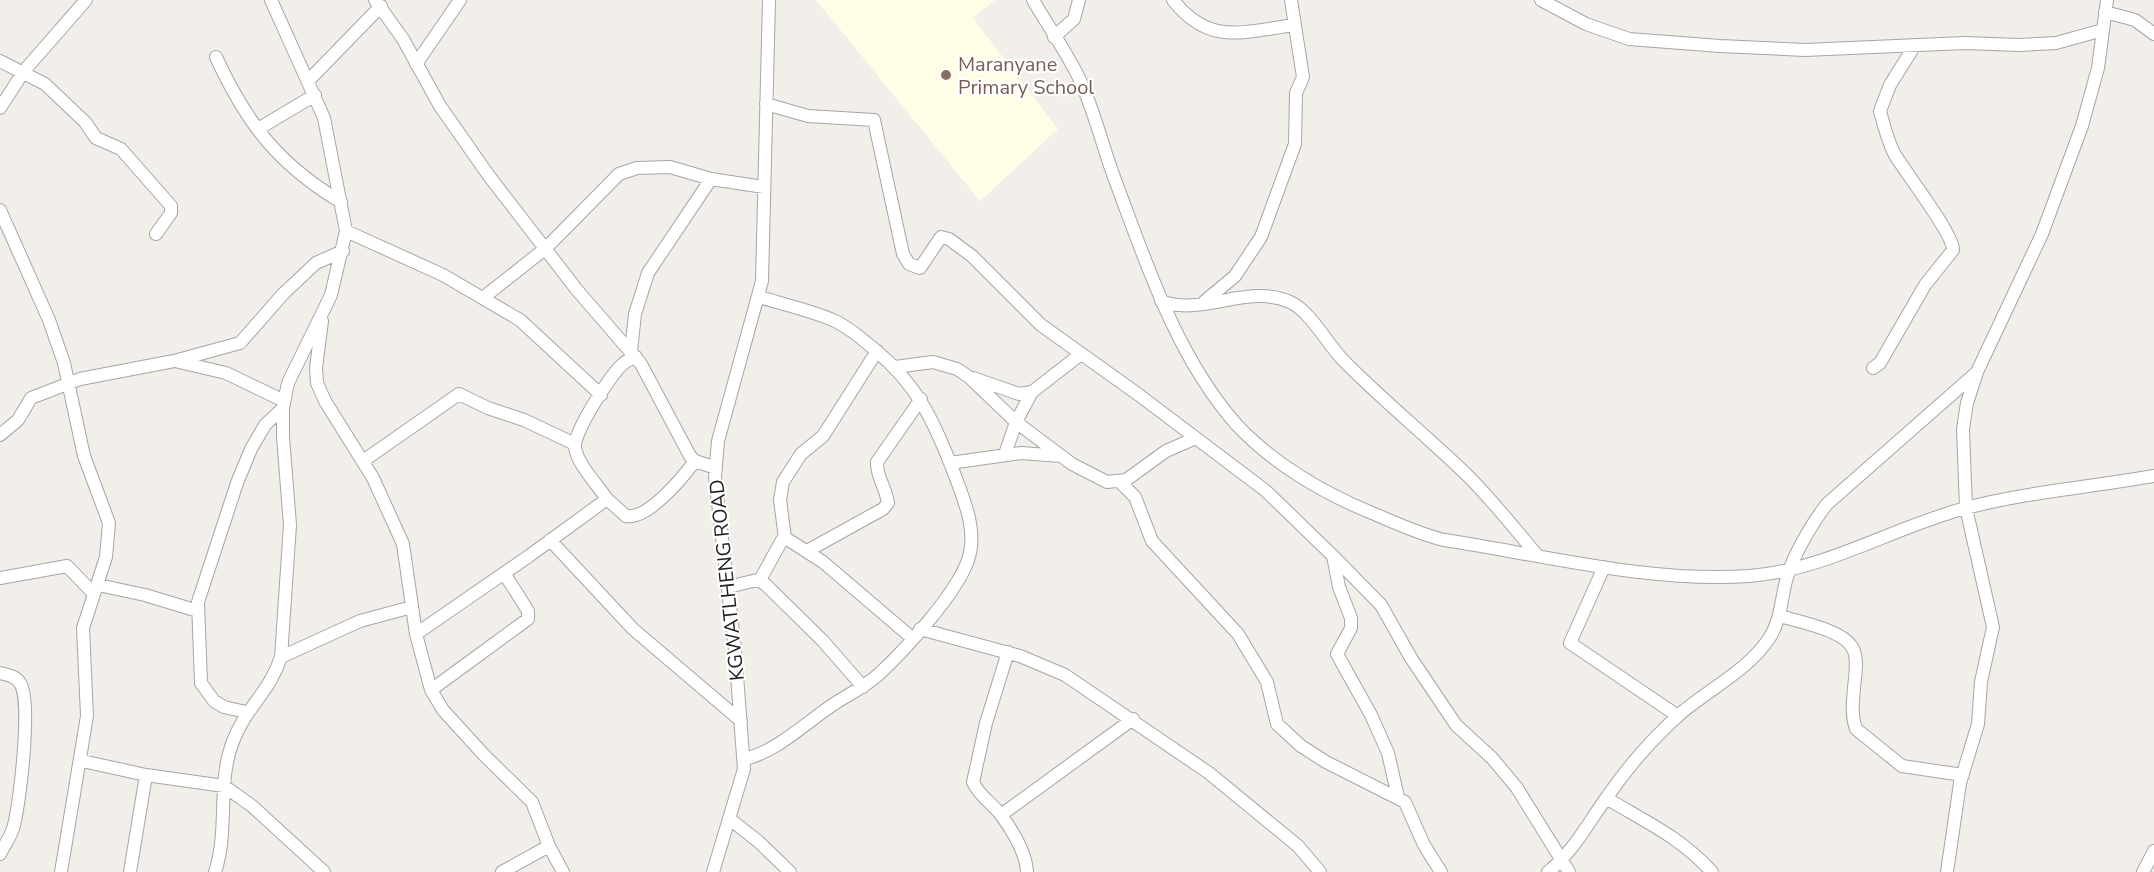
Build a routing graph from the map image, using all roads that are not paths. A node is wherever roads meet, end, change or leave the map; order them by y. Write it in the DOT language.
graph roads {
  1 [pos="86,0"];
  2 [pos="271,0"];
  3 [pos="770,0"];
  4 [pos="1033,0"];
  5 [pos="1079,0"];
  6 [pos="1173,0"];
  7 [pos="1291,0"];
  8 [pos="1541,0"];
  9 [pos="458,1"];
  10 [pos="378,3"];
  11 [pos="2106,6"];
  12 [pos="1294,26"];
  13 [pos="2103,30"];
  14 [pos="2154,34"];
  15 [pos="1054,37"];
  16 [pos="1915,45"];
  17 [pos="216,57"];
  18 [pos="0,61"];
  19 [pos="416,64"];
  20 [pos="24,71"];
  21 [pos="308,81"];
  22 [pos="315,95"];
  23 [pos="766,104"];
  24 [pos="0,108"];
  25 [pos="258,129"];
  26 [pos="711,179"];
  27 [pos="764,187"];
  28 [pos="341,202"];
  29 [pos="0,210"];
  30 [pos="346,231"];
  31 [pos="156,234"];
  32 [pos="546,248"];
  33 [pos="343,251"];
  34 [pos="484,297"];
  35 [pos="759,297"];
  36 [pos="1161,301"];
  37 [pos="1202,303"];
  38 [pos="322,315"];
  39 [pos="877,351"];
  40 [pos="634,354"];
  41 [pos="1081,354"];
  42 [pos="174,361"];
  43 [pos="895,367"];
  44 [pos="1873,368"];
  45 [pos="1977,372"];
  46 [pos="969,377"];
  47 [pos="69,385"];
  48 [pos="1032,392"];
  49 [pos="601,395"];
  50 [pos="921,399"];
  51 [pos="284,404"];
  52 [pos="1016,422"];
  53 [pos="0,435"];
  54 [pos="1197,438"];
  55 [pos="575,444"];
  56 [pos="1005,454"];
  57 [pos="1061,456"];
  58 [pos="363,461"];
  59 [pos="695,461"];
  60 [pos="950,463"];
  61 [pos="716,468"];
  62 [pos="2154,476"];
  63 [pos="1119,482"];
  64 [pos="607,499"];
  65 [pos="1966,508"];
  66 [pos="785,538"];
  67 [pos="549,540"];
  68 [pos="807,551"];
  69 [pos="1537,555"];
  70 [pos="1333,556"];
  71 [pos="1604,567"];
  72 [pos="1789,569"];
  73 [pos="504,573"];
  74 [pos="0,578"];
  75 [pos="760,580"];
  76 [pos="728,587"];
  77 [pos="96,590"];
  78 [pos="412,607"];
  79 [pos="198,611"];
  80 [pos="1780,616"];
  81 [pos="916,633"];
  82 [pos="416,634"];
  83 [pos="1008,652"];
  84 [pos="281,657"];
  85 [pos="0,673"];
  86 [pos="863,687"];
  87 [pos="431,690"];
  88 [pos="246,712"];
  89 [pos="1678,716"];
  90 [pos="1133,720"];
  91 [pos="741,721"];
  92 [pos="745,759"];
  93 [pos="82,760"];
  94 [pos="146,775"];
  95 [pos="1963,775"];
  96 [pos="224,786"];
  97 [pos="1398,797"];
  98 [pos="1606,798"];
  99 [pos="1001,815"];
  100 [pos="731,820"];
  101 [pos="549,846"];
  102 [pos="2154,851"];
  103 [pos="0,854"];
  104 [pos="1562,861"];
  105 [pos="61,872"];
  106 [pos="130,872"];
  107 [pos="216,872"];
  108 [pos="324,872"];
  109 [pos="502,872"];
  110 [pos="563,872"];
  111 [pos="713,872"];
  112 [pos="790,872"];
  113 [pos="1027,872"];
  114 [pos="1320,872"];
  115 [pos="1441,872"];
  116 [pos="1548,872"];
  117 [pos="1569,872"];
  118 [pos="1712,872"];
  119 [pos="1947,872"];
  120 [pos="2143,872"];
  1 -- 20 [label="street"];
  2 -- 21 [label="street"];
  3 -- 23 [label="street, KGWATLHENG ROAD"];
  4 -- 15 [label="street"];
  5 -- 15 [label="street"];
  6 -- 12 [label="street"];
  7 -- 12 [label="street"];
  8 -- 16 [label="street"];
  9 -- 19 [label="street"];
  10 -- 19 [label="street"];
  10 -- 21 [label="street"];
  11 -- 13 [label="street"];
  11 -- 14 [label="street"];
  12 -- 37 [label="street"];
  13 -- 16 [label="street"];
  13 -- 45 [label="street"];
  15 -- 36 [label="street"];
  16 -- 44 [label="street"];
  17 -- 25 [label="street"];
  18 -- 20 [label="street"];
  19 -- 32 [label="street"];
  20 -- 24 [label="street"];
  20 -- 31 [label="street"];
  21 -- 22 [label="street"];
  22 -- 25 [label="street"];
  22 -- 28 [label="street"];
  23 -- 27 [label="street, KGWATLHENG ROAD"];
  23 -- 41 [label="street"];
  25 -- 28 [label="street"];
  26 -- 27 [label="street"];
  26 -- 32 [label="street"];
  26 -- 40 [label="street"];
  27 -- 35 [label="street, KGWATLHENG ROAD"];
  28 -- 30 [label="street"];
  29 -- 47 [label="street"];
  30 -- 33 [label="street"];
  30 -- 34 [label="street"];
  32 -- 34 [label="street"];
  32 -- 40 [label="street"];
  33 -- 38 [label="street"];
  33 -- 42 [label="street"];
  34 -- 49 [label="street"];
  35 -- 39 [label="street"];
  35 -- 61 [label="street, KGWATLHENG ROAD"];
  36 -- 37 [label="street"];
  36 -- 69 [label="street"];
  37 -- 69 [label="street"];
  38 -- 51 [label="street"];
  38 -- 58 [label="street"];
  39 -- 43 [label="street"];
  39 -- 66 [label="street"];
  40 -- 49 [label="street"];
  40 -- 59 [label="street"];
  41 -- 48 [label="street"];
  41 -- 54 [label="street"];
  42 -- 47 [label="street"];
  42 -- 51 [label="street"];
  43 -- 46 [label="street"];
  43 -- 50 [label="street"];
  45 -- 65 [label="street"];
  45 -- 72 [label="street"];
  46 -- 48 [label="street"];
  46 -- 52 [label="street"];
  47 -- 53 [label="street"];
  47 -- 77 [label="street"];
  48 -- 52 [label="street"];
  49 -- 55 [label="street"];
  50 -- 60 [label="street"];
  50 -- 68 [label="street"];
  51 -- 79 [label="street"];
  51 -- 84 [label="street"];
  52 -- 56 [label="street"];
  52 -- 57 [label="street"];
  54 -- 63 [label="street"];
  54 -- 70 [label="street"];
  55 -- 58 [label="street"];
  55 -- 64 [label="street"];
  56 -- 57 [label="street"];
  56 -- 60 [label="street"];
  57 -- 63 [label="street"];
  58 -- 78 [label="street"];
  59 -- 61 [label="street"];
  59 -- 64 [label="street"];
  60 -- 81 [label="street"];
  61 -- 76 [label="street, KGWATLHENG ROAD"];
  62 -- 65 [label="street"];
  63 -- 97 [label="street"];
  64 -- 67 [label="street"];
  65 -- 72 [label="street"];
  65 -- 95 [label="street"];
  66 -- 68 [label="street"];
  66 -- 75 [label="street"];
  67 -- 73 [label="street"];
  67 -- 91 [label="street"];
  68 -- 81 [label="street"];
  69 -- 71 [label="street"];
  70 -- 97 [label="street"];
  70 -- 104 [label="street"];
  71 -- 72 [label="street"];
  71 -- 89 [label="street"];
  72 -- 80 [label="street"];
  73 -- 82 [label="street"];
  73 -- 87 [label="street"];
  74 -- 77 [label="street"];
  75 -- 76 [label="street"];
  75 -- 86 [label="street"];
  76 -- 91 [label="street, KGWATLHENG ROAD"];
  77 -- 79 [label="street"];
  77 -- 93 [label="street"];
  78 -- 82 [label="street"];
  78 -- 84 [label="street"];
  79 -- 88 [label="street"];
  80 -- 89 [label="street"];
  80 -- 95 [label="street"];
  81 -- 83 [label="street"];
  81 -- 86 [label="street"];
  82 -- 87 [label="street"];
  83 -- 90 [label="street"];
  83 -- 99 [label="street"];
  84 -- 88 [label="street"];
  85 -- 103 [label="street"];
  86 -- 92 [label="street"];
  87 -- 101 [label="street"];
  88 -- 96 [label="street"];
  89 -- 98 [label="street"];
  90 -- 99 [label="street"];
  90 -- 114 [label="street"];
  91 -- 92 [label="street, KGWATLHENG ROAD"];
  92 -- 100 [label="street, KGWATLHENG ROAD"];
  93 -- 94 [label="street"];
  93 -- 105 [label="street"];
  94 -- 96 [label="street"];
  94 -- 106 [label="street"];
  95 -- 119 [label="street"];
  96 -- 107 [label="street"];
  96 -- 108 [label="street"];
  97 -- 115 [label="street"];
  98 -- 104 [label="street"];
  98 -- 118 [label="street"];
  99 -- 113 [label="street"];
  100 -- 111 [label="street, KGWATLHENG ROAD"];
  100 -- 112 [label="street"];
  101 -- 109 [label="street"];
  101 -- 110 [label="street"];
  102 -- 120 [label="street"];
  104 -- 116 [label="street"];
  104 -- 117 [label="street"];
}
